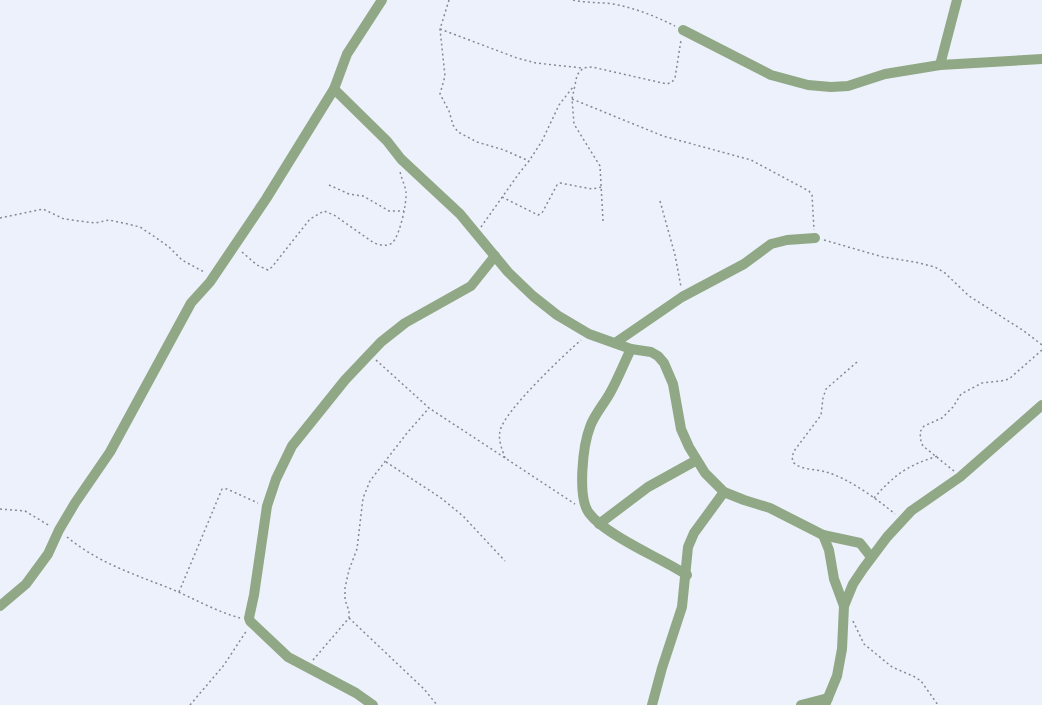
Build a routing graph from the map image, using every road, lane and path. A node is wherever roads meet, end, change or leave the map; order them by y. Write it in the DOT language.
graph roads {
  1 [pos="382,0"];
  2 [pos="449,0"];
  3 [pos="573,0"];
  4 [pos="957,0"];
  5 [pos="440,29"];
  6 [pos="683,30"];
  7 [pos="1042,59"];
  8 [pos="940,65"];
  9 [pos="583,68"];
  10 [pos="575,85"];
  11 [pos="334,88"];
  12 [pos="572,100"];
  13 [pos="401,159"];
  14 [pos="529,161"];
  15 [pos="329,185"];
  16 [pos="602,187"];
  17 [pos="502,197"];
  18 [pos="660,201"];
  19 [pos="404,211"];
  20 [pos="0,218"];
  21 [pos="603,221"];
  22 [pos="476,235"];
  23 [pos="815,238"];
  24 [pos="235,245"];
  25 [pos="495,256"];
  26 [pos="213,277"];
  27 [pos="682,297"];
  28 [pos="589,334"];
  29 [pos="615,343"];
  30 [pos="1042,345"];
  31 [pos="631,349"];
  32 [pos="1042,350"];
  33 [pos="369,354"];
  34 [pos="857,362"];
  35 [pos="1042,405"];
  36 [pos="429,408"];
  37 [pos="938,456"];
  38 [pos="505,458"];
  39 [pos="695,461"];
  40 [pos="386,462"];
  41 [pos="960,476"];
  42 [pos="724,492"];
  43 [pos="873,498"];
  44 [pos="575,504"];
  45 [pos="267,506"];
  46 [pos="0,509"];
  47 [pos="903,520"];
  48 [pos="599,524"];
  49 [pos="59,530"];
  50 [pos="823,535"];
  51 [pos="872,558"];
  52 [pos="505,561"];
  53 [pos="687,574"];
  54 [pos="179,593"];
  55 [pos="0,606"];
  56 [pos="844,606"];
  57 [pos="349,618"];
  58 [pos="853,620"];
  59 [pos="251,623"];
  60 [pos="307,667"];
  61 [pos="826,701"];
  62 [pos="190,705"];
  63 [pos="373,705"];
  64 [pos="436,705"];
  65 [pos="652,705"];
  66 [pos="801,705"];
  67 [pos="938,705"];
  1 -- 11 [label="street"];
  2 -- 5 [label="path"];
  3 -- 6 [label="path"];
  4 -- 8 [label="street"];
  5 -- 9 [label="path"];
  5 -- 14 [label="path"];
  6 -- 8 [label="street"];
  6 -- 9 [label="path"];
  7 -- 8 [label="street"];
  9 -- 10 [label="path"];
  10 -- 12 [label="path"];
  10 -- 14 [label="path"];
  11 -- 13 [label="street"];
  11 -- 24 [label="street"];
  12 -- 16 [label="path"];
  12 -- 23 [label="path"];
  13 -- 19 [label="path"];
  13 -- 22 [label="street"];
  14 -- 17 [label="path"];
  15 -- 19 [label="path"];
  16 -- 17 [label="path"];
  16 -- 21 [label="path"];
  17 -- 22 [label="path"];
  18 -- 27 [label="path"];
  19 -- 24 [label="path"];
  20 -- 26 [label="path"];
  22 -- 25 [label="street"];
  23 -- 27 [label="street"];
  23 -- 30 [label="path"];
  24 -- 26 [label="street"];
  25 -- 28 [label="street"];
  25 -- 33 [label="street"];
  26 -- 49 [label="street"];
  27 -- 29 [label="street"];
  28 -- 29 [label="street"];
  28 -- 38 [label="path"];
  29 -- 31 [label="street"];
  31 -- 39 [label="street"];
  31 -- 48 [label="street"];
  32 -- 37 [label="path"];
  33 -- 36 [label="path"];
  33 -- 45 [label="street"];
  34 -- 43 [label="path"];
  35 -- 41 [label="street"];
  36 -- 38 [label="path"];
  36 -- 40 [label="path"];
  37 -- 41 [label="path"];
  37 -- 43 [label="path"];
  38 -- 44 [label="path"];
  39 -- 42 [label="street"];
  39 -- 48 [label="street"];
  40 -- 52 [label="path"];
  40 -- 57 [label="path"];
  41 -- 47 [label="street"];
  42 -- 50 [label="street"];
  42 -- 53 [label="street"];
  43 -- 47 [label="path"];
  45 -- 54 [label="path"];
  45 -- 59 [label="street"];
  46 -- 49 [label="path"];
  47 -- 51 [label="street"];
  48 -- 53 [label="street"];
  49 -- 54 [label="path"];
  49 -- 55 [label="street"];
  50 -- 51 [label="street"];
  50 -- 56 [label="street"];
  51 -- 56 [label="street"];
  53 -- 65 [label="street"];
  54 -- 59 [label="path"];
  56 -- 61 [label="street"];
  57 -- 60 [label="path"];
  57 -- 64 [label="path"];
  58 -- 67 [label="path"];
  59 -- 60 [label="street"];
  59 -- 62 [label="path"];
  60 -- 63 [label="street"];
  61 -- 66 [label="street"];
}
